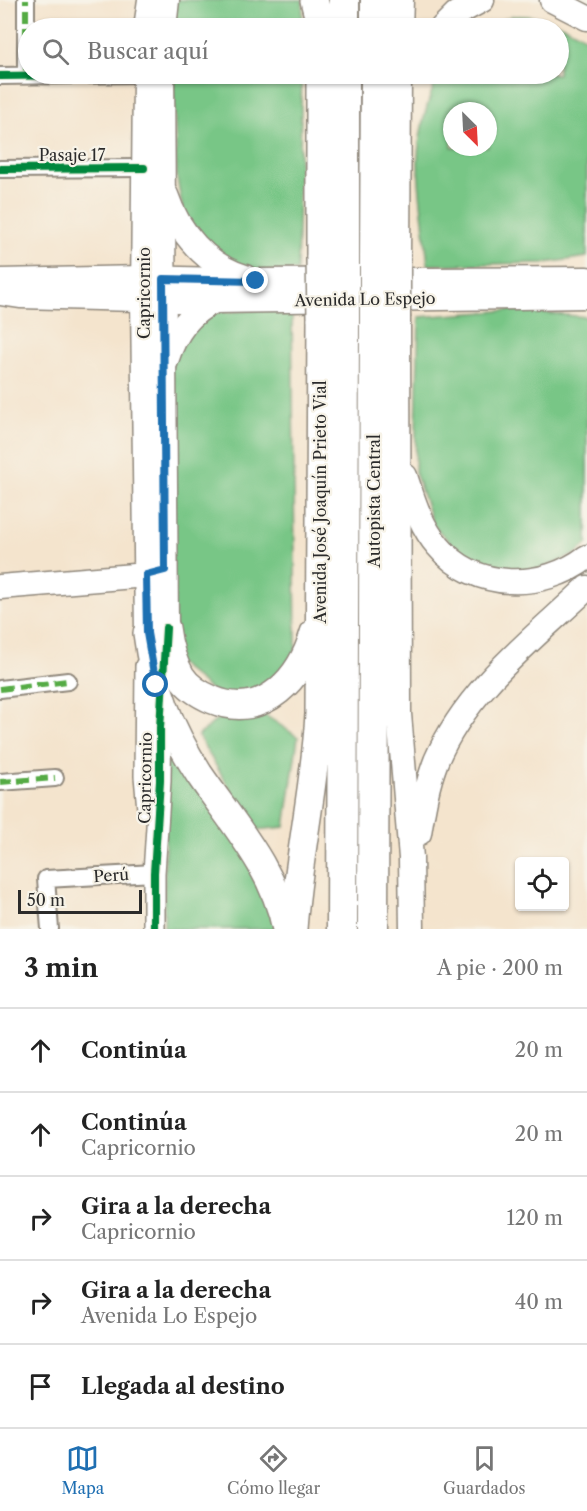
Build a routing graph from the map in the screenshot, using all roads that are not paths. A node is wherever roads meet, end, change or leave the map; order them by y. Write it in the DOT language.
graph roads {
  1 [pos="26,0"];
  2 [pos="142,0"];
  3 [pos="150,0"];
  4 [pos="167,0"];
  5 [pos="314,0"];
  6 [pos="321,0"];
  7 [pos="344,0"];
  8 [pos="376,0"];
  9 [pos="401,0"];
  10 [pos="482,0"];
  11 [pos="552,0"];
  12 [pos="26,18"];
  13 [pos="144,18"];
  14 [pos="147,18"];
  15 [pos="165,18"];
  16 [pos="318,18"];
  17 [pos="321,18"];
  18 [pos="344,18"];
  19 [pos="376,18"];
  20 [pos="400,18"];
  21 [pos="452,18"];
  22 [pos="587,18"];
  23 [pos="18,75"];
  24 [pos="0,76"];
  25 [pos="145,84"];
  26 [pos="161,84"];
  27 [pos="321,84"];
  28 [pos="343,84"];
  29 [pos="377,84"];
  30 [pos="399,84"];
  31 [pos="414,84"];
  32 [pos="399,154"];
  33 [pos="0,168"];
  34 [pos="153,174"];
  35 [pos="332,258"];
  36 [pos="387,259"];
  37 [pos="587,270"];
  38 [pos="587,279"];
  39 [pos="0,281"];
  40 [pos="256,281"];
  41 [pos="554,288"];
  42 [pos="153,289"];
  43 [pos="0,293"];
  44 [pos="587,296"];
  45 [pos="215,301"];
  46 [pos="587,304"];
  47 [pos="332,318"];
  48 [pos="387,318"];
  49 [pos="163,369"];
  50 [pos="399,451"];
  51 [pos="587,557"];
  52 [pos="155,572"];
  53 [pos="0,587"];
  54 [pos="587,588"];
  55 [pos="319,611"];
  56 [pos="156,630"];
  57 [pos="68,681"];
  58 [pos="0,689"];
  59 [pos="161,700"];
  60 [pos="55,778"];
  61 [pos="0,782"];
  62 [pos="154,873"];
  63 [pos="413,886"];
  64 [pos="50,929"];
  65 [pos="154,929"];
  66 [pos="286,929"];
  67 [pos="293,929"];
  68 [pos="342,929"];
  69 [pos="373,929"];
  70 [pos="412,929"];
  1 -- 12 [label="street"];
  2 -- 13 [label="main road"];
  3 -- 14 [label="main road"];
  4 -- 15 [label="main road"];
  5 -- 16 [label="main road"];
  6 -- 17 [label="main road"];
  7 -- 18 [label="highway"];
  8 -- 19 [label="highway"];
  9 -- 20 [label="main road"];
  10 -- 21 [label="main road"];
  11 -- 22 [label="main road"];
  23 -- 24 [label="street"];
  25 -- 34 [label="main road, Capricornio"];
  26 -- 34 [label="main road, Capricornio"];
  27 -- 35 [label="main road"];
  28 -- 35 [label="highway, Autopista Central"];
  29 -- 36 [label="highway, Autopista Central"];
  30 -- 32 [label="main road"];
  31 -- 32 [label="main road"];
  32 -- 36 [label="main road"];
  33 -- 34 [label="street, Pasaje 17"];
  34 -- 40 [label="main road"];
  34 -- 42 [label="main road, Capricornio"];
  35 -- 47 [label="highway, Autopista Central, bridge"];
  36 -- 48 [label="highway, Autopista Central, bridge"];
  37 -- 41 [label="main road"];
  38 -- 41 [label="main road, Avenida Lo Espejo"];
  39 -- 42 [label="main road, Avenida Lo Espejo"];
  40 -- 41 [label="main road, Avenida Lo Espejo"];
  40 -- 42 [label="main road, Avenida Lo Espejo"];
  41 -- 44 [label="main road, Avenida Lo Espejo"];
  41 -- 45 [label="main road, Avenida Lo Espejo"];
  41 -- 46 [label="main road"];
  42 -- 43 [label="main road, Avenida Lo Espejo"];
  42 -- 45 [label="main road, Avenida Lo Espejo"];
  42 -- 49 [label="main road, Capricornio"];
  42 -- 52 [label="main road, Capricornio"];
  45 -- 49 [label="main road"];
  47 -- 55 [label="main road, Avenida José Joaquín Prieto Vial"];
  47 -- 68 [label="highway, Autopista Central"];
  48 -- 50 [label="main road"];
  48 -- 69 [label="highway, Autopista Central"];
  49 -- 52 [label="main road, Capricornio"];
  50 -- 51 [label="main road"];
  50 -- 63 [label="main road"];
  52 -- 53 [label="main road"];
  52 -- 56 [label="main road, Capricornio"];
  54 -- 63 [label="main road"];
  55 -- 56 [label="main road"];
  55 -- 67 [label="main road, Avenida José Joaquín Prieto Vial"];
  56 -- 59 [label="main road"];
  56 -- 62 [label="street, Capricornio"];
  57 -- 58 [label="street"];
  59 -- 62 [label="street, Capricornio"];
  59 -- 66 [label="main road"];
  60 -- 61 [label="street"];
  62 -- 64 [label="street, Perú"];
  62 -- 65 [label="street, Capricornio"];
  63 -- 70 [label="main road"];
}
